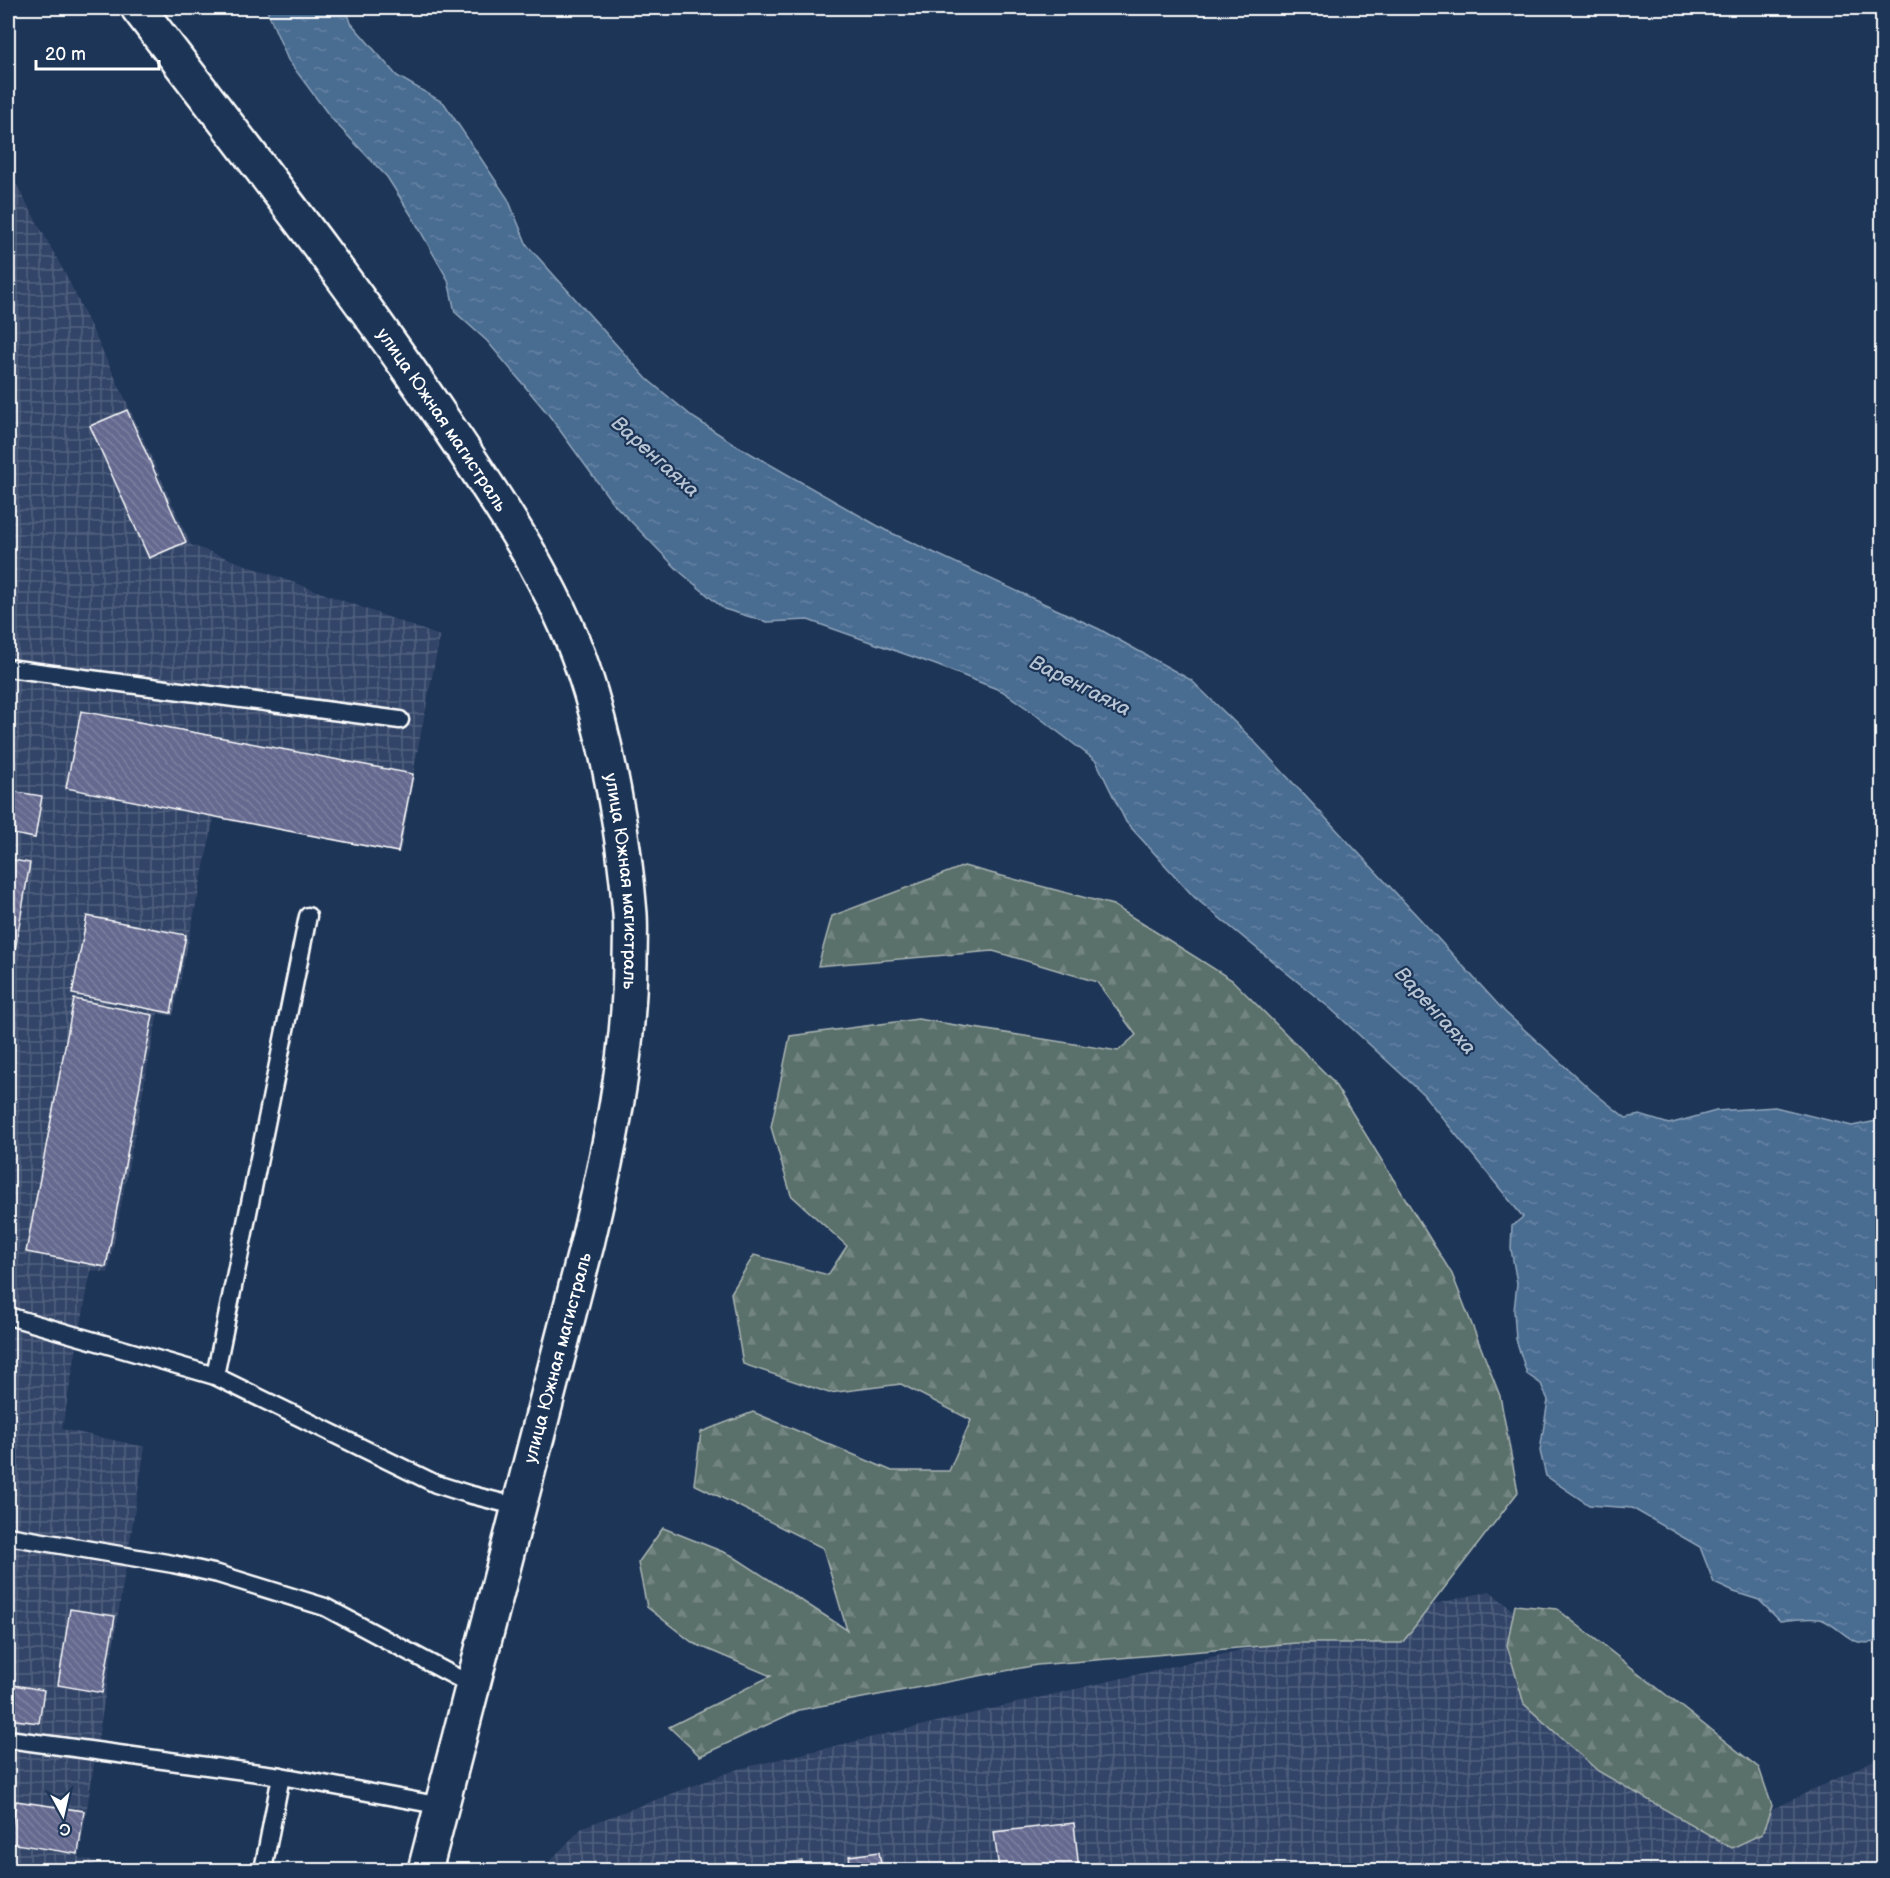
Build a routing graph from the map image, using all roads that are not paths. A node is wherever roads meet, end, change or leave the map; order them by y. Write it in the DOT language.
graph roads {
  1 [pos="138,8"];
  2 [pos="8,668"];
  3 [pos="400,720"];
  4 [pos="308,916"];
  5 [pos="8,1316"];
  6 [pos="215,1376"];
  7 [pos="519,1507"];
  8 [pos="8,1536"];
  9 [pos="473,1686"];
  10 [pos="8,1739"];
  11 [pos="280,1776"];
  12 [pos="442,1806"];
  13 [pos="263,1870"];
  14 [pos="425,1870"];
  1 -- 7 [label="highway, улица Южная магистраль"];
  2 -- 3 [label="lane"];
  4 -- 6 [label="lane"];
  5 -- 6 [label="lane"];
  6 -- 7 [label="lane"];
  7 -- 9 [label="highway, улица Южная магистраль"];
  8 -- 9 [label="lane"];
  9 -- 12 [label="highway, улица Южная магистраль"];
  10 -- 11 [label="lane"];
  11 -- 12 [label="lane"];
  11 -- 13 [label="lane"];
  12 -- 14 [label="highway, улица Южная магистраль"];
}
